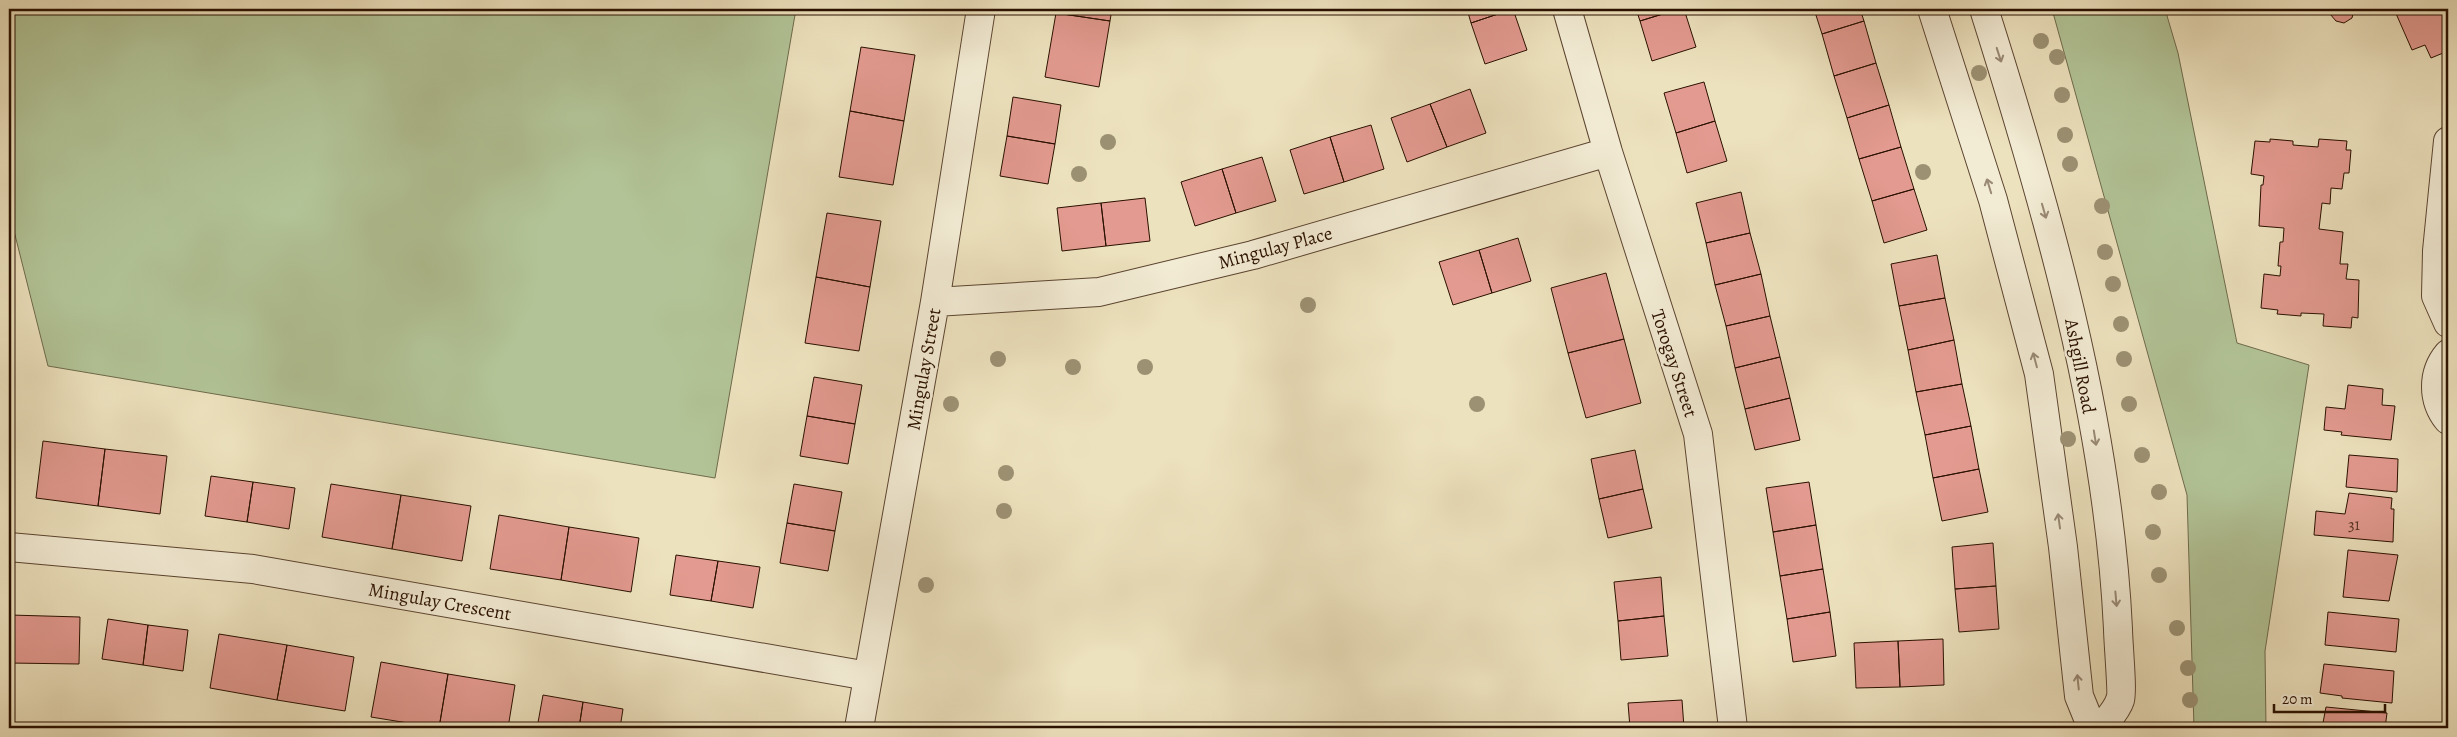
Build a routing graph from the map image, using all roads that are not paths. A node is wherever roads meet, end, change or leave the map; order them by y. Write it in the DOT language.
graph roads {
  1 [pos="981,9"];
  2 [pos="1568,9"];
  3 [pos="1932,9"];
  4 [pos="1984,9"];
  5 [pos="2448,141"];
  6 [pos="1608,152"];
  7 [pos="935,302"];
  8 [pos="2448,323"];
  9 [pos="2448,354"];
  10 [pos="2448,420"];
  11 [pos="9,547"];
  12 [pos="868,676"];
  13 [pos="859,728"];
  14 [pos="1734,728"];
  15 [pos="2092,728"];
  16 [pos="2101,728"];
  1 -- 7 [label="street, Mingulay Street"];
  2 -- 6 [label="street, Torogay Street"];
  15 -- 3 [label="street, one-way"];
  4 -- 16 [label="street, Ashgill Road, one-way"];
  5 -- 8 [label="street"];
  6 -- 7 [label="street, Mingulay Place"];
  6 -- 14 [label="street, Torogay Street"];
  7 -- 12 [label="street, Mingulay Street"];
  9 -- 10 [label="street"];
  11 -- 12 [label="street, Mingulay Crescent"];
  12 -- 13 [label="street, Mingulay Street"];
}
